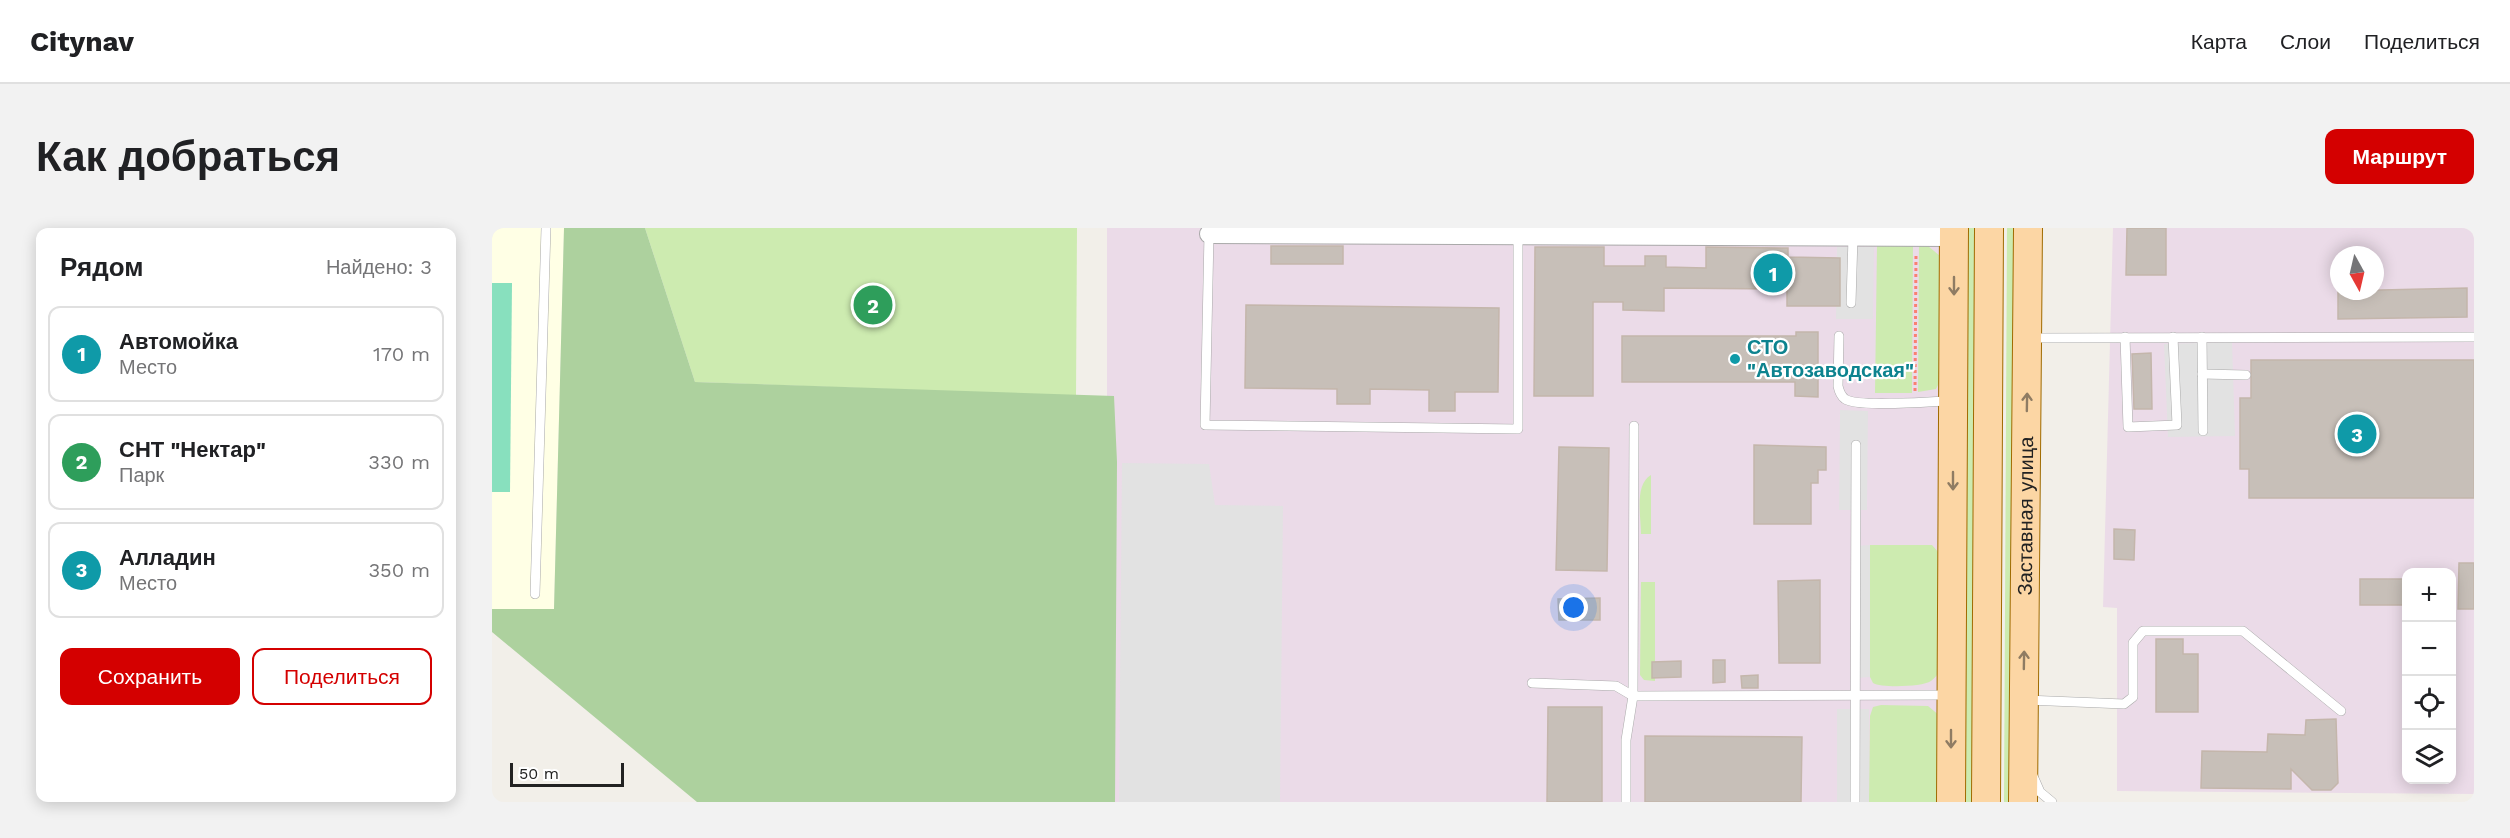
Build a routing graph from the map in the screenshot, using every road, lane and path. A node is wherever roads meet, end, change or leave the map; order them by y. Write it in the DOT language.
graph roads {
  1 [pos="546,228"];
  2 [pos="1989,228"];
  3 [pos="2028,228"];
  4 [pos="1954,233"];
  5 [pos="1209,234"];
  6 [pos="1518,236"];
  7 [pos="1853,237"];
  8 [pos="1916,237"];
  9 [pos="1851,303"];
  10 [pos="1839,336"];
  11 [pos="2125,337"];
  12 [pos="2202,337"];
  13 [pos="2474,337"];
  14 [pos="2028,338"];
  15 [pos="2174,338"];
  16 [pos="2202,374"];
  17 [pos="2246,375"];
  18 [pos="1953,401"];
  19 [pos="1915,402"];
  20 [pos="1634,426"];
  21 [pos="2203,431"];
  22 [pos="1856,445"];
  23 [pos="536,594"];
  24 [pos="1532,683"];
  25 [pos="1856,695"];
  26 [pos="1952,695"];
  27 [pos="1633,696"];
  28 [pos="2024,700"];
  29 [pos="2340,711"];
  30 [pos="2023,737"];
  31 [pos="1626,802"];
  32 [pos="1855,802"];
  33 [pos="1951,802"];
  34 [pos="1986,802"];
  35 [pos="2023,802"];
  36 [pos="2052,802"];
  1 -- 23 [label="lane"];
  2 -- 34 [label="main road, Заставная улица"];
  3 -- 14 [label="main road, Заставная улица"];
  4 -- 8 [label="street"];
  4 -- 18 [label="main road, one-way"];
  5 -- 6 [label="street"];
  5 -- 6 [label="lane"];
  6 -- 7 [label="street"];
  7 -- 8 [label="street"];
  7 -- 9 [label="lane"];
  8 -- 19 [label="path"];
  10 -- 19 [label="lane"];
  11 -- 14 [label="lane"];
  11 -- 15 [label="lane"];
  11 -- 15 [label="lane"];
  12 -- 13 [label="lane"];
  12 -- 15 [label="lane"];
  12 -- 16 [label="lane"];
  28 -- 14 [label="main road, Заставная улица, one-way"];
  16 -- 17 [label="lane"];
  16 -- 21 [label="lane"];
  18 -- 19 [label="lane"];
  18 -- 26 [label="main road, one-way"];
  20 -- 27 [label="lane"];
  22 -- 25 [label="lane"];
  24 -- 27 [label="lane"];
  25 -- 26 [label="lane"];
  25 -- 27 [label="lane"];
  25 -- 32 [label="lane"];
  26 -- 33 [label="main road, one-way"];
  27 -- 31 [label="lane"];
  28 -- 29 [label="lane"];
  28 -- 30 [label="main road, Заставная улица"];
  30 -- 35 [label="main road, Заставная улица"];
  30 -- 36 [label="lane"];
}
